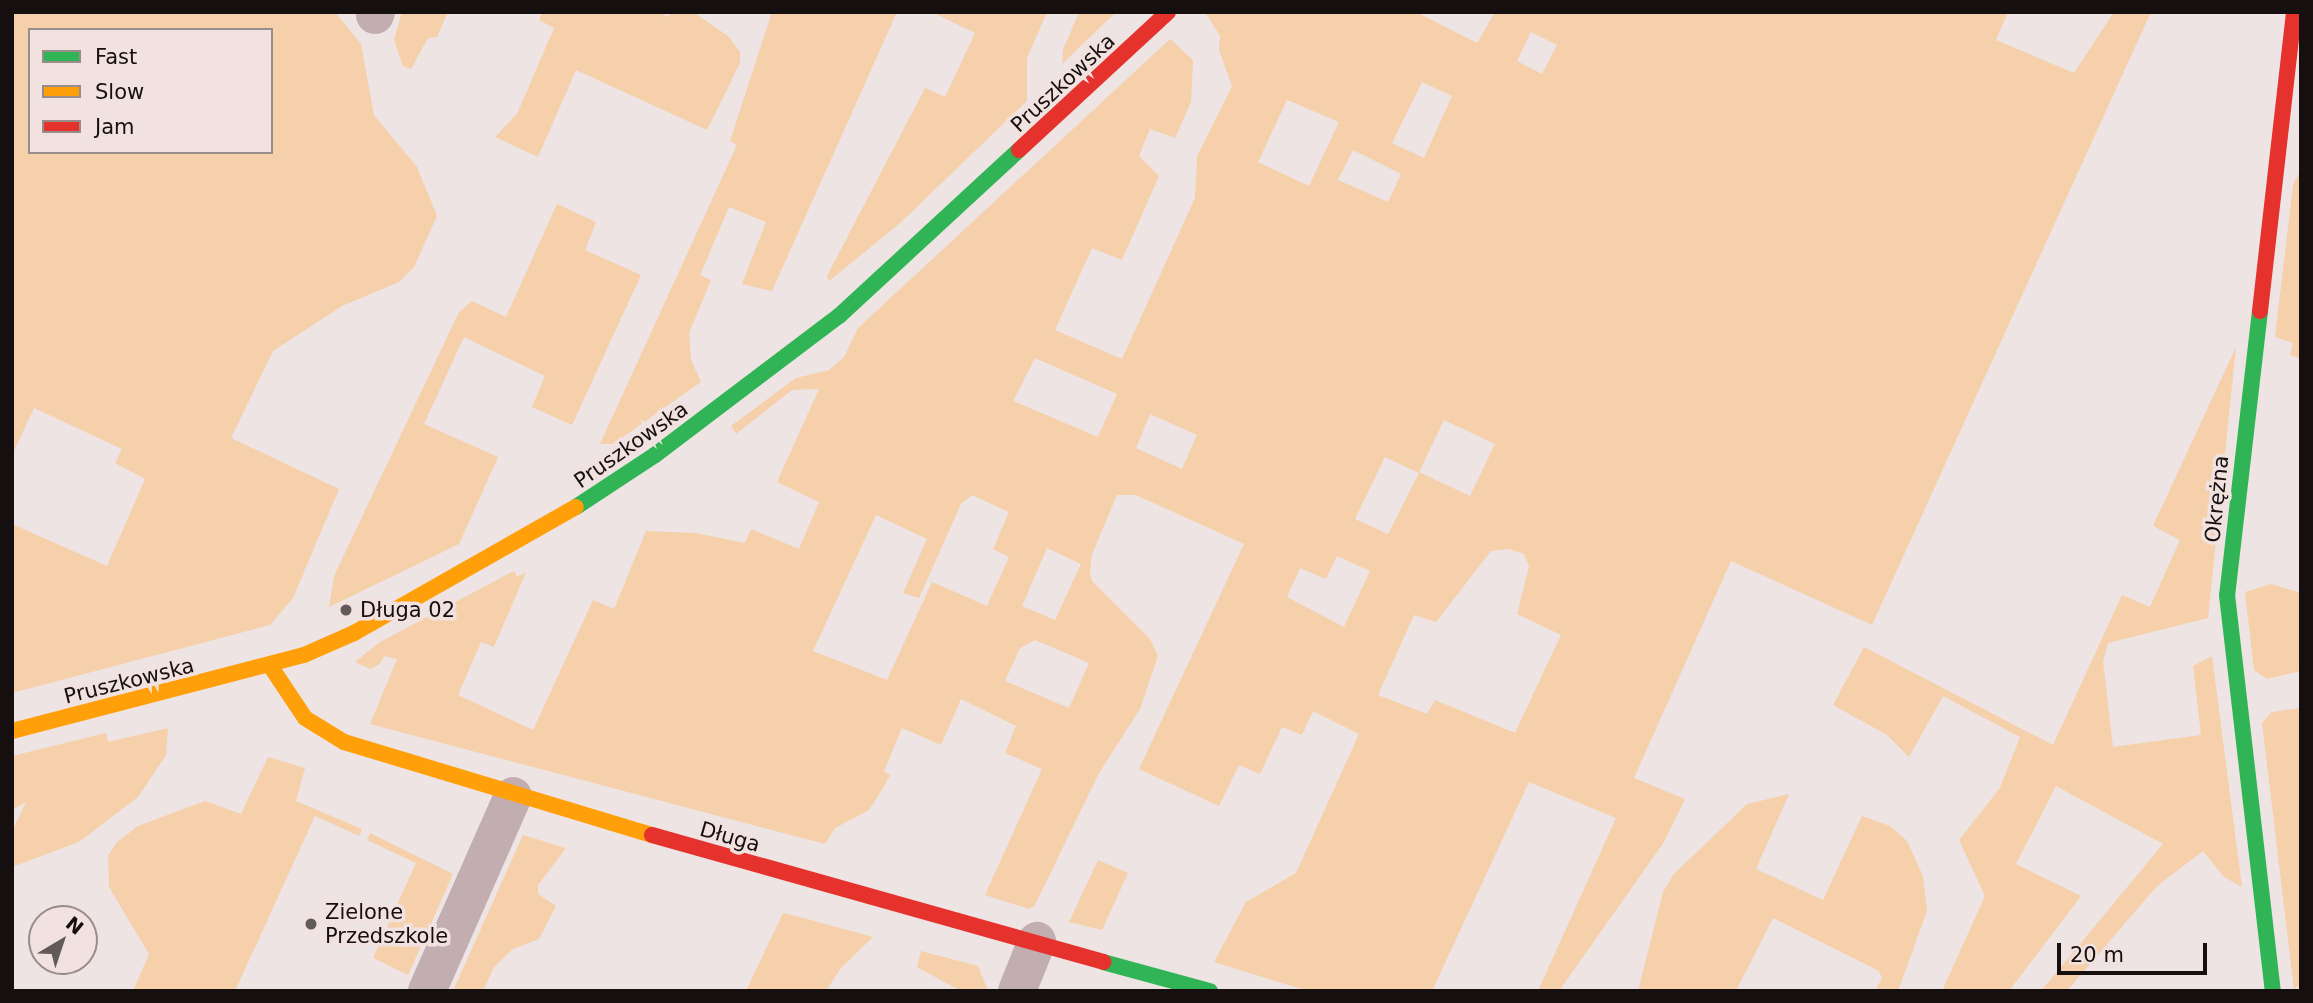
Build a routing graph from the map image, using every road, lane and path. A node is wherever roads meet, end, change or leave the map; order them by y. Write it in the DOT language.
graph roads {
  1 [pos="1168,12"];
  2 [pos="2294,12"];
  3 [pos="271,667"];
  4 [pos="12,731"];
  5 [pos="513,796"];
  6 [pos="1037,941"];
  7 [pos="427,991"];
  8 [pos="1017,991"];
  9 [pos="1210,991"];
  10 [pos="2273,991"];
  1 -- 3 [label="street, Pruszkowska"];
  2 -- 10 [label="street, Okrężna"];
  3 -- 4 [label="street, Pruszkowska"];
  3 -- 5 [label="street, Długa"];
  5 -- 6 [label="street, Długa"];
  5 -- 7 [label="street"];
  6 -- 8 [label="street"];
  6 -- 9 [label="street, Długa"];
}
